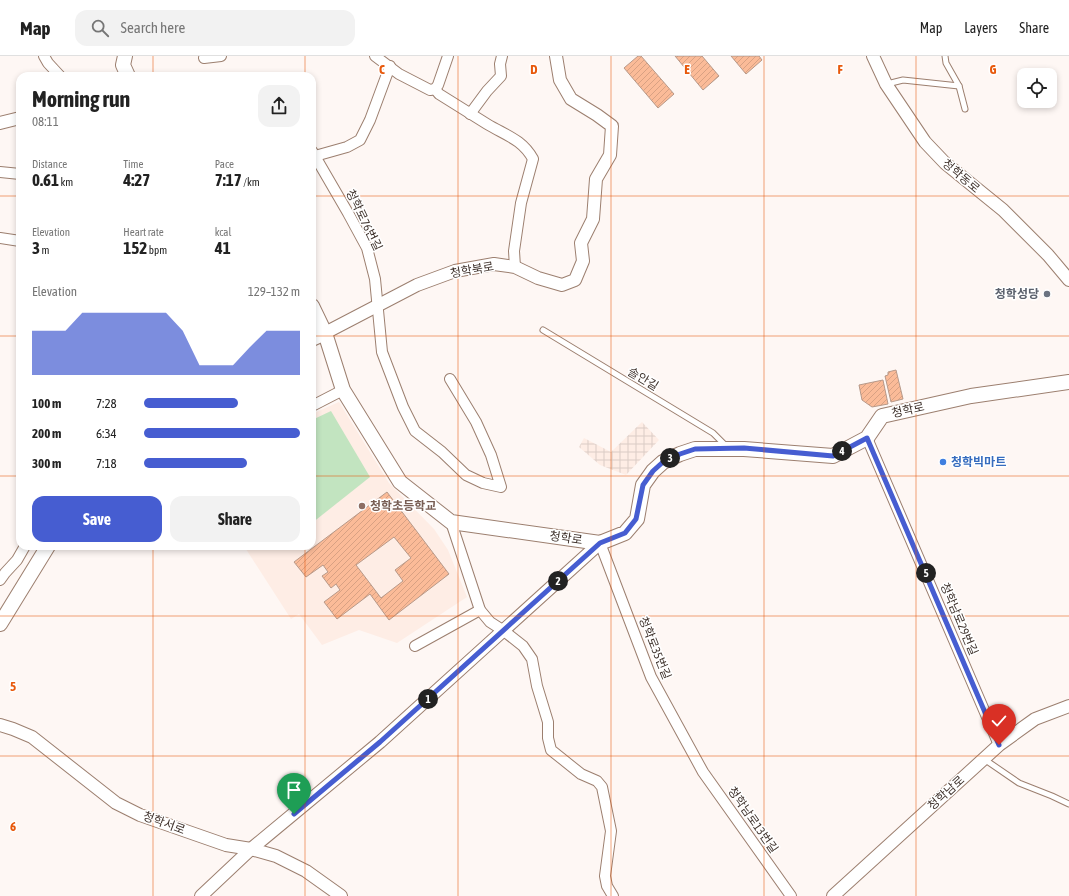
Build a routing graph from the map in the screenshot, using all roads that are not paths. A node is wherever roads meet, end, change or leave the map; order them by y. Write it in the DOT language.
graph roads {
  1 [pos="44,56"];
  2 [pos="125,56"];
  3 [pos="221,56"];
  4 [pos="375,56"];
  5 [pos="448,56"];
  6 [pos="502,56"];
  7 [pos="556,56"];
  8 [pos="873,56"];
  9 [pos="945,56"];
  10 [pos="204,58"];
  11 [pos="390,66"];
  12 [pos="56,72"];
  13 [pos="126,72"];
  14 [pos="886,84"];
  15 [pos="959,86"];
  16 [pos="435,89"];
  17 [pos="965,109"];
  18 [pos="470,114"];
  19 [pos="16,119"];
  20 [pos="0,123"];
  21 [pos="316,153"];
  22 [pos="316,157"];
  23 [pos="0,172"];
  24 [pos="16,174"];
  25 [pos="0,238"];
  26 [pos="16,240"];
  27 [pos="515,267"];
  28 [pos="1069,280"];
  29 [pos="377,306"];
  30 [pos="316,314"];
  31 [pos="543,330"];
  32 [pos="325,333"];
  33 [pos="316,337"];
  34 [pos="450,379"];
  35 [pos="1069,382"];
  36 [pos="343,390"];
  37 [pos="316,404"];
  38 [pos="867,438"];
  39 [pos="729,449"];
  40 [pos="451,522"];
  41 [pos="600,543"];
  42 [pos="23,550"];
  43 [pos="46,550"];
  44 [pos="5,566"];
  45 [pos="0,580"];
  46 [pos="480,610"];
  47 [pos="0,624"];
  48 [pos="504,631"];
  49 [pos="415,646"];
  50 [pos="1069,706"];
  51 [pos="0,726"];
  52 [pos="999,745"];
  53 [pos="695,758"];
  54 [pos="984,759"];
  55 [pos="1069,804"];
  56 [pos="251,849"];
  57 [pos="337,895"];
  58 [pos="201,896"];
  59 [pos="614,896"];
  60 [pos="791,896"];
  61 [pos="834,896"];
  1 -- 12 [label="street"];
  2 -- 13 [label="main road"];
  3 -- 10 [label="street"];
  4 -- 11 [label="street"];
  5 -- 16 [label="street"];
  6 -- 18 [label="street"];
  7 -- 27 [label="street, 청학북로"];
  8 -- 14 [label="street, 청학동로"];
  9 -- 15 [label="lane"];
  11 -- 16 [label="street"];
  11 -- 21 [label="street"];
  14 -- 15 [label="lane"];
  14 -- 28 [label="street, 청학동로"];
  15 -- 17 [label="lane"];
  16 -- 18 [label="street"];
  18 -- 27 [label="street"];
  19 -- 20 [label="street"];
  22 -- 29 [label="street, 청학로76번길"];
  23 -- 24 [label="street"];
  25 -- 26 [label="street"];
  27 -- 29 [label="street, 청학북로"];
  29 -- 32 [label="street, 청학북로"];
  29 -- 34 [label="street, 청학로76번길"];
  30 -- 32 [label="main road"];
  31 -- 39 [label="lane, 솔안길"];
  32 -- 33 [label="main road, 청학북로"];
  32 -- 36 [label="main road"];
  35 -- 38 [label="main road, 청학로"];
  36 -- 37 [label="street"];
  36 -- 40 [label="main road"];
  38 -- 39 [label="main road, 청학로"];
  38 -- 52 [label="street, 청학남로29번길"];
  39 -- 41 [label="main road, 청학로"];
  40 -- 41 [label="main road, 청학로"];
  40 -- 46 [label="street"];
  41 -- 48 [label="street"];
  41 -- 53 [label="street, 청학로35번길"];
  42 -- 44 [label="street"];
  43 -- 47 [label="main road"];
  44 -- 45 [label="street"];
  46 -- 48 [label="street"];
  46 -- 49 [label="street"];
  48 -- 56 [label="street"];
  48 -- 59 [label="street"];
  50 -- 52 [label="street, 청학남로"];
  51 -- 56 [label="street, 청학서로"];
  52 -- 54 [label="street, 청학남로"];
  53 -- 60 [label="street, 청학남로13번길"];
  54 -- 55 [label="lane"];
  54 -- 61 [label="street, 청학남로"];
  56 -- 57 [label="street, 청학서로"];
  56 -- 58 [label="street"];
}
